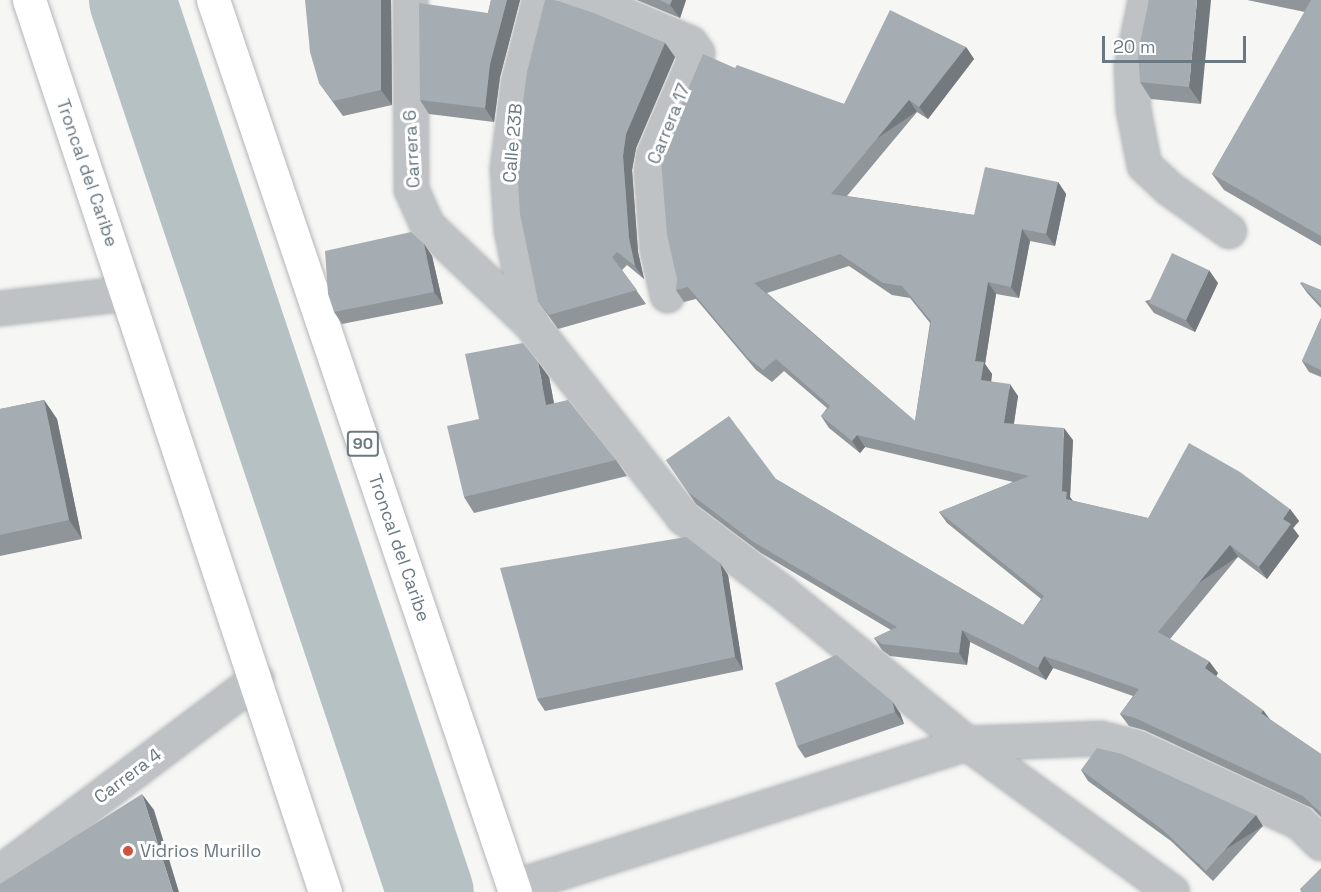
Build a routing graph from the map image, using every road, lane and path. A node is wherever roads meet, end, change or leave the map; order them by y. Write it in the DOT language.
graph roads {
  1 [pos="29,0"];
  2 [pos="213,0"];
  3 [pos="410,0"];
  4 [pos="538,0"];
  5 [pos="576,0"];
  6 [pos="1145,0"];
  7 [pos="612,5"];
  8 [pos="1229,231"];
  9 [pos="127,293"];
  10 [pos="667,295"];
  11 [pos="0,308"];
  12 [pos="530,323"];
  13 [pos="256,680"];
  14 [pos="967,742"];
  15 [pos="1321,843"];
  16 [pos="0,872"];
  17 [pos="514,890"];
  18 [pos="325,892"];
  19 [pos="1172,892"];
  1 -- 9 [label="highway, Troncal del Caribe"];
  2 -- 17 [label="highway, Troncal del Caribe / 90"];
  3 -- 12 [label="street, Carrera 6"];
  4 -- 12 [label="street, Calle 23B"];
  5 -- 7 [label="street"];
  6 -- 8 [label="street"];
  7 -- 10 [label="street, Carrera 17"];
  9 -- 11 [label="street"];
  9 -- 13 [label="highway, Troncal del Caribe"];
  12 -- 14 [label="street, Carrera 6"];
  13 -- 16 [label="street, Carrera 4"];
  13 -- 18 [label="highway, Troncal del Caribe"];
  14 -- 15 [label="street"];
  14 -- 17 [label="street"];
  14 -- 19 [label="street, Carrera 6"];
}
